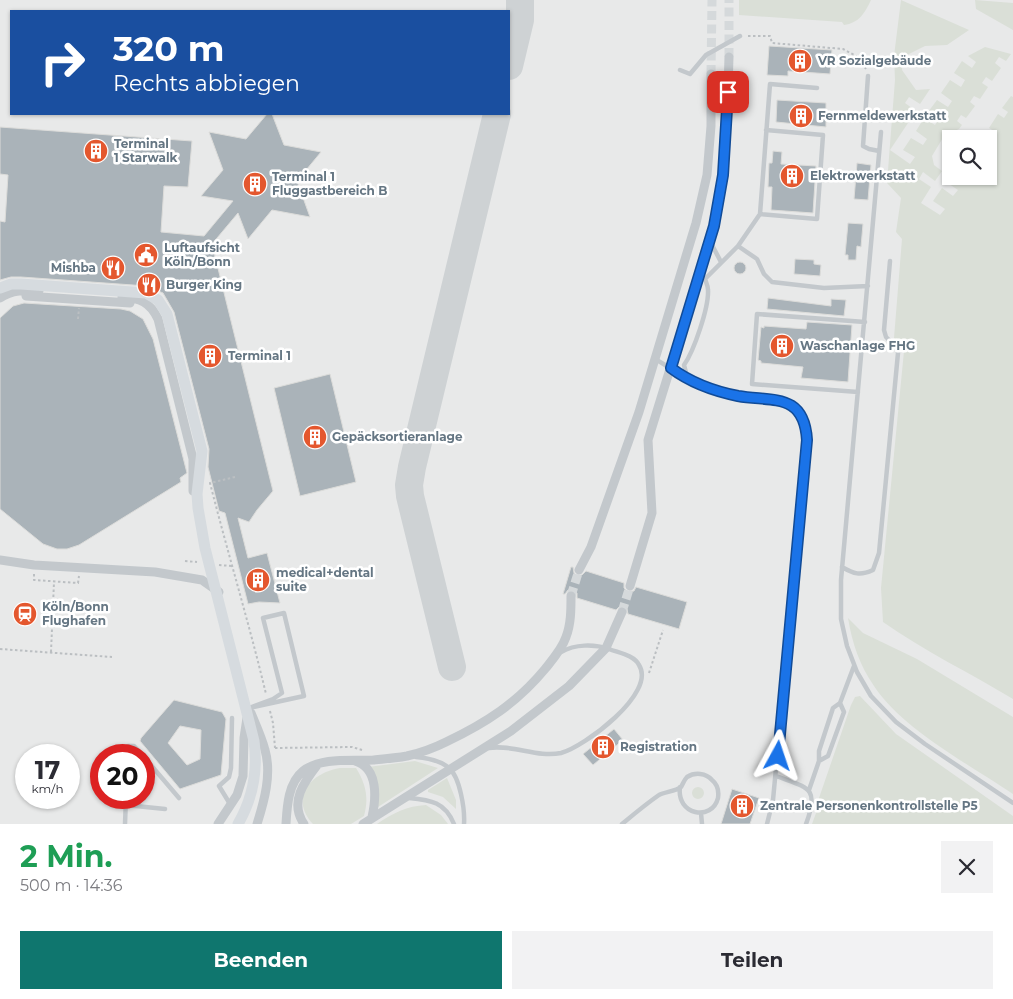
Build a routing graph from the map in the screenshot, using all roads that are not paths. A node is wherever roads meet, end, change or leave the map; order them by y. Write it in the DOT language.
graph roads {
  1 [pos="740,36"];
  2 [pos="729,57"];
  3 [pos="680,70"];
  4 [pos="711,74"];
  5 [pos="868,76"];
  6 [pos="817,88"];
  7 [pos="766,130"];
  8 [pos="882,132"];
  9 [pos="879,151"];
  10 [pos="760,214"];
  11 [pos="710,240"];
  12 [pos="738,246"];
  13 [pos="890,261"];
  14 [pos="721,262"];
  15 [pos="868,286"];
  16 [pos="0,288"];
  17 [pos="0,298"];
  18 [pos="0,304"];
  19 [pos="158,319"];
  20 [pos="865,322"];
  21 [pos="655,359"];
  22 [pos="671,368"];
  23 [pos="688,380"];
  24 [pos="858,392"];
  25 [pos="0,560"];
  26 [pos="842,567"];
  27 [pos="579,570"];
  28 [pos="630,586"];
  29 [pos="221,593"];
  30 [pos="571,596"];
  31 [pos="622,612"];
  32 [pos="606,648"];
  33 [pos="558,654"];
  34 [pos="854,666"];
  35 [pos="268,703"];
  36 [pos="840,704"];
  37 [pos="249,708"];
  38 [pos="232,718"];
  39 [pos="480,750"];
  40 [pos="407,756"];
  41 [pos="352,761"];
  42 [pos="819,761"];
  43 [pos="318,764"];
  44 [pos="450,768"];
  45 [pos="155,770"];
  46 [pos="776,776"];
  47 [pos="680,787"];
  48 [pos="809,790"];
  49 [pos="405,797"];
  50 [pos="179,798"];
  51 [pos="1013,803"];
  52 [pos="230,805"];
  53 [pos="155,808"];
  54 [pos="126,809"];
  55 [pos="165,809"];
  56 [pos="701,813"];
  57 [pos="372,817"];
  58 [pos="125,824"];
  59 [pos="218,824"];
  60 [pos="238,824"];
  61 [pos="257,824"];
  62 [pos="286,824"];
  63 [pos="304,824"];
  64 [pos="363,824"];
  65 [pos="454,824"];
  66 [pos="464,824"];
  67 [pos="622,824"];
  68 [pos="702,824"];
  69 [pos="767,824"];
  70 [pos="806,824"];
  1 -- 3 [label="lane"];
  2 -- 11 [label="street"];
  4 -- 21 [label="street"];
  5 -- 9 [label="lane"];
  6 -- 7 [label="lane"];
  7 -- 10 [label="lane"];
  7 -- 10 [label="lane"];
  8 -- 9 [label="lane"];
  9 -- 15 [label="lane"];
  10 -- 12 [label="lane"];
  11 -- 14 [label="lane"];
  11 -- 22 [label="street"];
  12 -- 14 [label="lane"];
  12 -- 15 [label="lane"];
  13 -- 26 [label="lane"];
  14 -- 23 [label="lane"];
  15 -- 20 [label="lane"];
  16 -- 60 [label="street"];
  17 -- 19 [label="street"];
  18 -- 19 [label="street"];
  19 -- 29 [label="street"];
  20 -- 24 [label="lane"];
  20 -- 24 [label="lane"];
  21 -- 22 [label="lane"];
  21 -- 27 [label="street"];
  22 -- 23 [label="lane"];
  22 -- 28 [label="street"];
  23 -- 46 [label="lane"];
  24 -- 26 [label="lane"];
  25 -- 29 [label="street"];
  26 -- 34 [label="lane"];
  29 -- 37 [label="street"];
  30 -- 33 [label="street"];
  31 -- 32 [label="street"];
  32 -- 33 [label="lane"];
  32 -- 39 [label="street"];
  32 -- 39 [label="lane"];
  33 -- 40 [label="street"];
  34 -- 36 [label="lane"];
  34 -- 51 [label="lane"];
  35 -- 35 [label="lane"];
  35 -- 37 [label="lane"];
  36 -- 42 [label="lane"];
  36 -- 42 [label="lane"];
  37 -- 52 [label="street"];
  37 -- 61 [label="street"];
  38 -- 52 [label="lane"];
  39 -- 44 [label="street"];
  40 -- 41 [label="street"];
  40 -- 44 [label="lane"];
  41 -- 43 [label="street"];
  41 -- 57 [label="street"];
  42 -- 48 [label="lane"];
  43 -- 62 [label="street"];
  43 -- 63 [label="street"];
  44 -- 49 [label="street"];
  44 -- 66 [label="lane"];
  45 -- 50 [label="lane"];
  46 -- 48 [label="lane"];
  46 -- 69 [label="lane"];
  47 -- 56 [label="lane"];
  47 -- 56 [label="lane"];
  47 -- 67 [label="lane"];
  48 -- 70 [label="lane"];
  49 -- 57 [label="street"];
  49 -- 65 [label="lane"];
  52 -- 59 [label="street"];
  53 -- 55 [label="lane"];
  54 -- 58 [label="lane"];
  56 -- 68 [label="lane"];
  57 -- 64 [label="street"];
}
